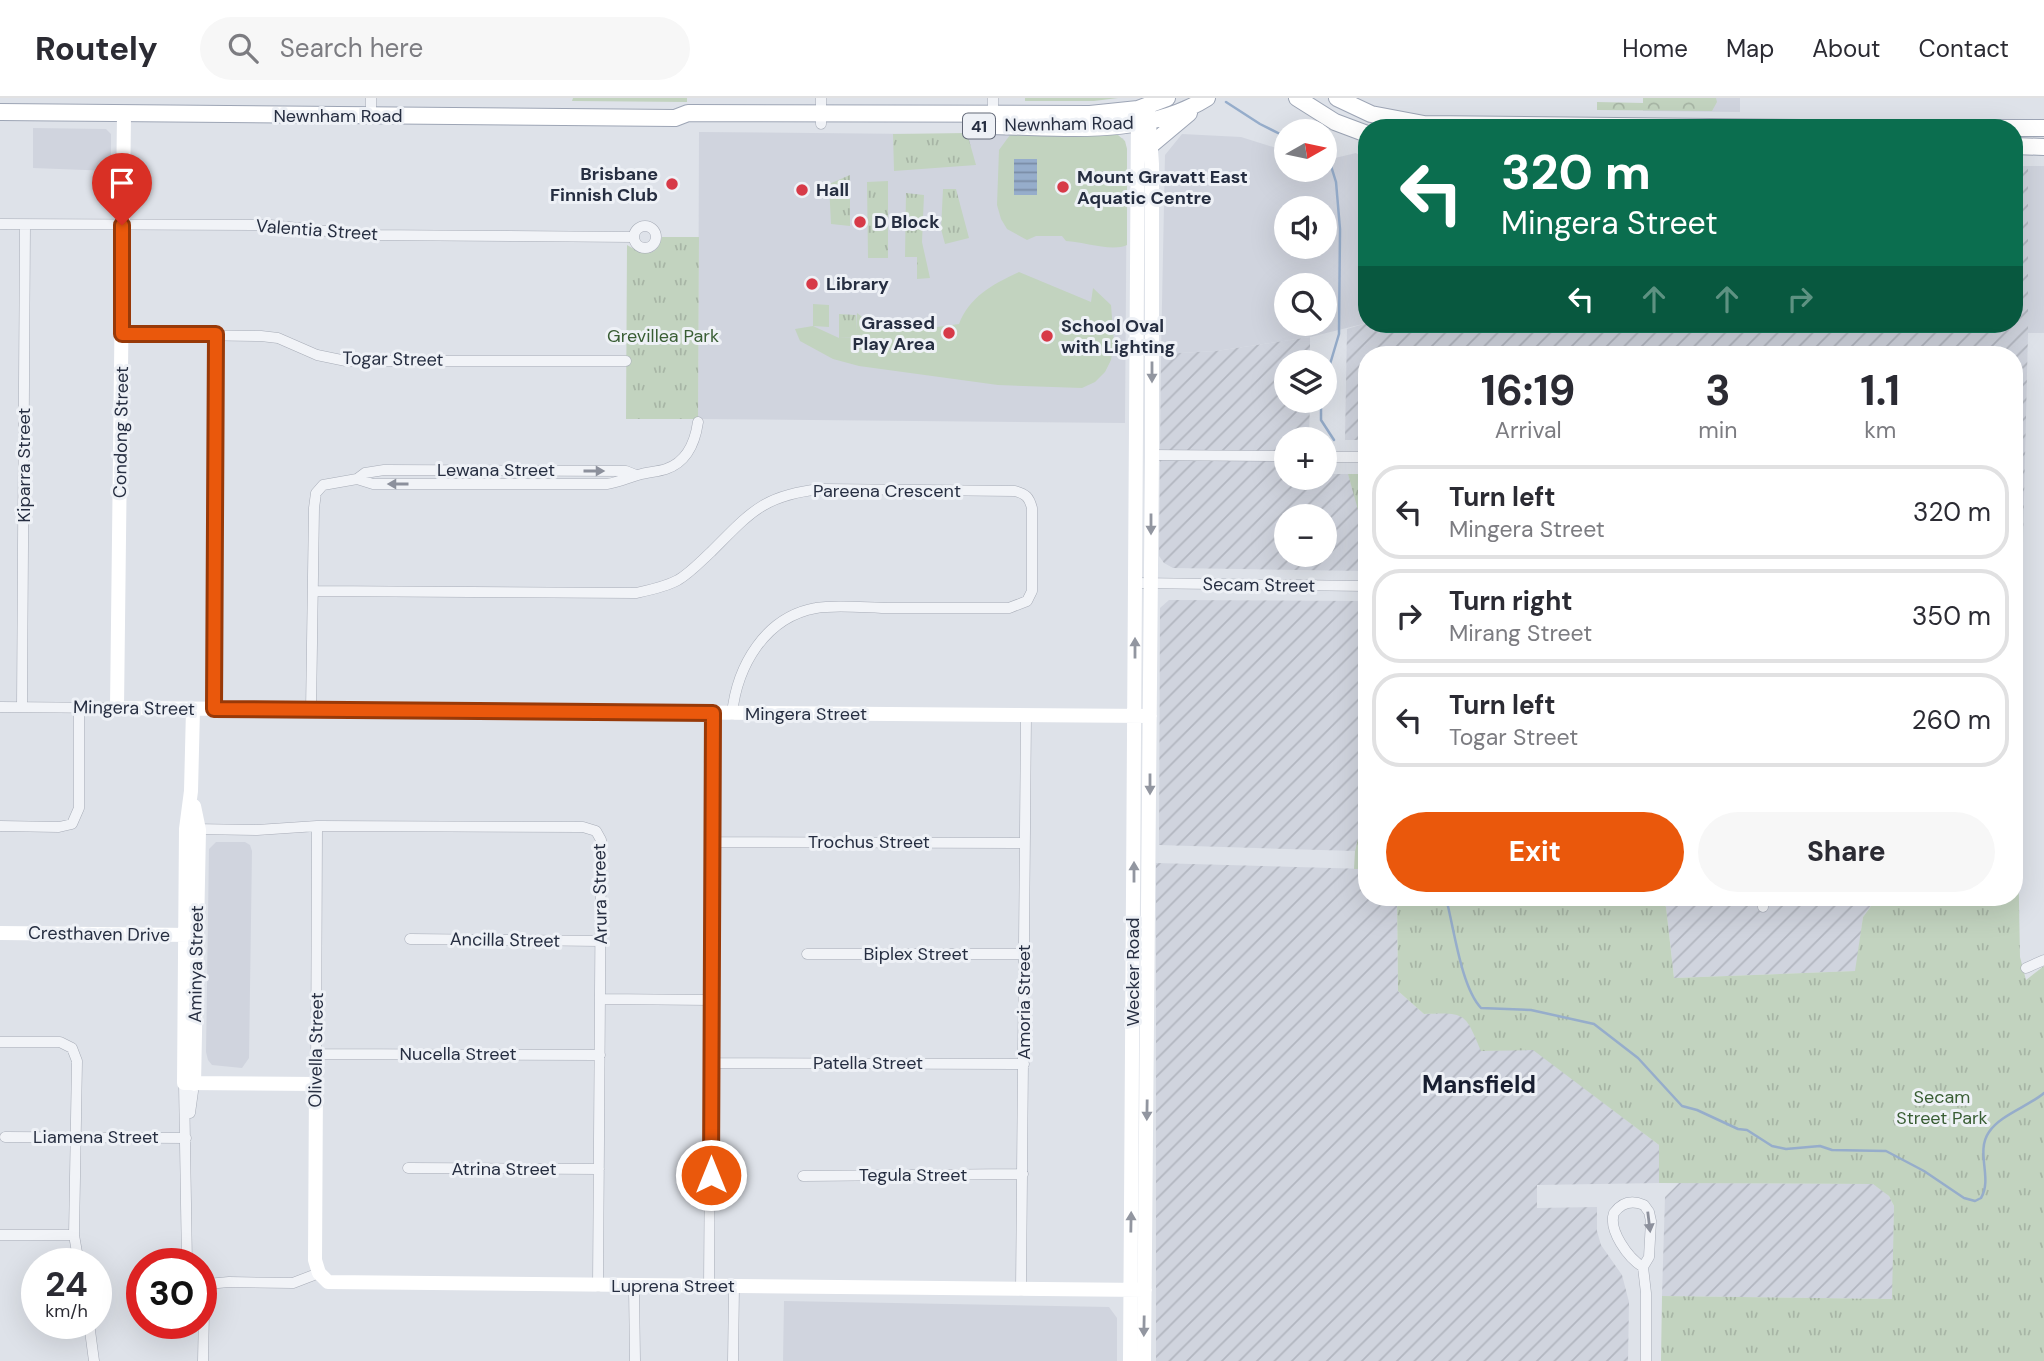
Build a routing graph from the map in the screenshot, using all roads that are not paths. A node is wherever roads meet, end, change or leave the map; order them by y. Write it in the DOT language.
graph roads {
  1 [pos="371,98"];
  2 [pos="993,98"];
  3 [pos="1167,98"];
  4 [pos="1297,98"];
  5 [pos="1337,98"];
  6 [pos="1201,102"];
  7 [pos="0,112"];
  8 [pos="821,112"];
  9 [pos="124,114"];
  10 [pos="993,115"];
  11 [pos="1143,115"];
  12 [pos="371,116"];
  13 [pos="1398,119"];
  14 [pos="2023,128"];
  15 [pos="2044,128"];
  16 [pos="1358,131"];
  17 [pos="1152,144"];
  18 [pos="2023,146"];
  19 [pos="2044,147"];
  20 [pos="0,225"];
  21 [pos="25,225"];
  22 [pos="122,225"];
  23 [pos="634,237"];
  24 [pos="122,334"];
  25 [pos="216,334"];
  26 [pos="626,361"];
  27 [pos="698,422"];
  28 [pos="1152,455"];
  29 [pos="1274,456"];
  30 [pos="1337,457"];
  31 [pos="1358,457"];
  32 [pos="1143,583"];
  33 [pos="1358,586"];
  34 [pos="314,591"];
  35 [pos="22,706"];
  36 [pos="0,707"];
  37 [pos="79,708"];
  38 [pos="117,708"];
  39 [pos="193,709"];
  40 [pos="214,709"];
  41 [pos="312,710"];
  42 [pos="713,713"];
  43 [pos="732,714"];
  44 [pos="1026,715"];
  45 [pos="1142,716"];
  46 [pos="0,825"];
  47 [pos="317,826"];
  48 [pos="192,829"];
  49 [pos="714,842"];
  50 [pos="1024,843"];
  51 [pos="0,933"];
  52 [pos="191,935"];
  53 [pos="410,939"];
  54 [pos="601,941"];
  55 [pos="807,954"];
  56 [pos="1024,954"];
  57 [pos="2044,960"];
  58 [pos="2026,968"];
  59 [pos="600,999"];
  60 [pos="712,1000"];
  61 [pos="0,1042"];
  62 [pos="317,1054"];
  63 [pos="600,1055"];
  64 [pos="712,1063"];
  65 [pos="1024,1064"];
  66 [pos="189,1084"];
  67 [pos="316,1084"];
  68 [pos="5,1137"];
  69 [pos="75,1137"];
  70 [pos="186,1138"];
  71 [pos="408,1168"];
  72 [pos="599,1169"];
  73 [pos="1023,1174"];
  74 [pos="803,1176"];
  75 [pos="0,1234"];
  76 [pos="74,1235"];
  77 [pos="76,1248"];
  78 [pos="187,1248"];
  79 [pos="1643,1267"];
  80 [pos="319,1273"];
  81 [pos="217,1284"];
  82 [pos="598,1286"];
  83 [pos="634,1286"];
  84 [pos="709,1287"];
  85 [pos="734,1287"];
  86 [pos="1021,1290"];
  87 [pos="1138,1290"];
  88 [pos="91,1339"];
  89 [pos="203,1339"];
  90 [pos="94,1361"];
  91 [pos="203,1361"];
  92 [pos="635,1361"];
  93 [pos="733,1361"];
  94 [pos="1130,1361"];
  95 [pos="1144,1361"];
  96 [pos="1646,1361"];
  1 -- 12 [label="street"];
  2 -- 10 [label="street"];
  3 -- 11 [label="main road, Newnham Road / 41"];
  4 -- 16 [label="main road"];
  5 -- 13 [label="main road"];
  6 -- 11 [label="main road, Newnham Road / 41"];
  6 -- 17 [label="main road"];
  7 -- 9 [label="main road, Newnham Road / 41"];
  8 -- 10 [label="main road, Newnham Road / 41"];
  8 -- 11 [label="main road, Newnham Road / 41"];
  8 -- 12 [label="main road, Newnham Road / 41"];
  9 -- 12 [label="main road, Newnham Road / 41"];
  9 -- 22 [label="street, Condong Street"];
  10 -- 11 [label="main road, Newnham Road / 41"];
  11 -- 17 [label="street, Wecker Road"];
  11 -- 32 [label="street, Wecker Road"];
  14 -- 15 [label="main road"];
  17 -- 28 [label="street, Wecker Road, one-way"];
  18 -- 19 [label="main road"];
  20 -- 21 [label="street, Valentia Street"];
  21 -- 22 [label="street, Valentia Street"];
  21 -- 35 [label="street, Kiparra Street"];
  22 -- 23 [label="street, Valentia Street"];
  22 -- 24 [label="street, Condong Street"];
  24 -- 25 [label="street, Togar Street"];
  24 -- 38 [label="street, Condong Street"];
  25 -- 26 [label="street, Togar Street"];
  25 -- 40 [label="street"];
  27 -- 34 [label="street, Lewana Street"];
  28 -- 29 [label="street"];
  28 -- 32 [label="street, Wecker Road, one-way"];
  30 -- 31 [label="street"];
  32 -- 33 [label="street, Secam Street"];
  32 -- 45 [label="street, Wecker Road"];
  34 -- 41 [label="street, Lewana Street"];
  34 -- 43 [label="street, Pareena Crescent"];
  35 -- 36 [label="street, Mingera Street"];
  35 -- 37 [label="street, Mingera Street"];
  37 -- 38 [label="street, Mingera Street"];
  37 -- 46 [label="street"];
  38 -- 39 [label="street, Mingera Street"];
  39 -- 40 [label="street, Mingera Street"];
  39 -- 48 [label="street, Aminya Street"];
  40 -- 41 [label="street, Mingera Street"];
  41 -- 42 [label="street, Mingera Street"];
  42 -- 43 [label="street, Mingera Street"];
  42 -- 49 [label="street"];
  43 -- 44 [label="street, Mingera Street"];
  44 -- 45 [label="street, Mingera Street"];
  44 -- 50 [label="street, Amoria Street"];
  45 -- 87 [label="street, Wecker Road"];
  47 -- 48 [label="street, Arura Street"];
  47 -- 54 [label="street, Arura Street"];
  47 -- 62 [label="street, Olivella Street"];
  48 -- 52 [label="street, Aminya Street"];
  49 -- 50 [label="street, Trochus Street"];
  49 -- 60 [label="street"];
  50 -- 56 [label="street, Amoria Street"];
  51 -- 52 [label="street, Cresthaven Drive"];
  52 -- 66 [label="street, Aminya Street"];
  53 -- 54 [label="street, Ancilla Street"];
  54 -- 59 [label="street, Arura Street"];
  55 -- 56 [label="street, Biplex Street"];
  56 -- 65 [label="street, Amoria Street"];
  57 -- 58 [label="street"];
  59 -- 60 [label="street"];
  59 -- 63 [label="street, Arura Street"];
  60 -- 64 [label="street"];
  61 -- 69 [label="street"];
  62 -- 63 [label="street, Nucella Street"];
  62 -- 67 [label="street, Olivella Street"];
  63 -- 72 [label="street, Arura Street"];
  64 -- 65 [label="street, Patella Street"];
  64 -- 84 [label="street"];
  65 -- 73 [label="street, Amoria Street"];
  66 -- 67 [label="street"];
  66 -- 70 [label="street, Aminya Street"];
  67 -- 80 [label="street, Olivella Street"];
  68 -- 69 [label="street, Liamena Street"];
  69 -- 70 [label="street, Liamena Street"];
  69 -- 76 [label="street"];
  70 -- 78 [label="street, Aminya Street"];
  71 -- 72 [label="street, Atrina Street"];
  72 -- 82 [label="street, Arura Street"];
  73 -- 74 [label="street, Tegula Street"];
  73 -- 86 [label="street, Amoria Street"];
  75 -- 76 [label="street"];
  76 -- 77 [label="street"];
  79 -- 79 [label="street, one-way"];
  79 -- 96 [label="street"];
  80 -- 81 [label="street"];
  80 -- 82 [label="street, Luprena Street"];
  82 -- 83 [label="street, Luprena Street"];
  83 -- 84 [label="street, Luprena Street"];
  83 -- 92 [label="street"];
  84 -- 85 [label="street, Luprena Street"];
  85 -- 86 [label="street, Luprena Street"];
  85 -- 93 [label="street"];
  86 -- 87 [label="street, Luprena Street"];
  87 -- 94 [label="street, Wecker Road"];
  87 -- 95 [label="street, Wecker Road, one-way"];
  88 -- 90 [label="street"];
  89 -- 91 [label="street"];
}
